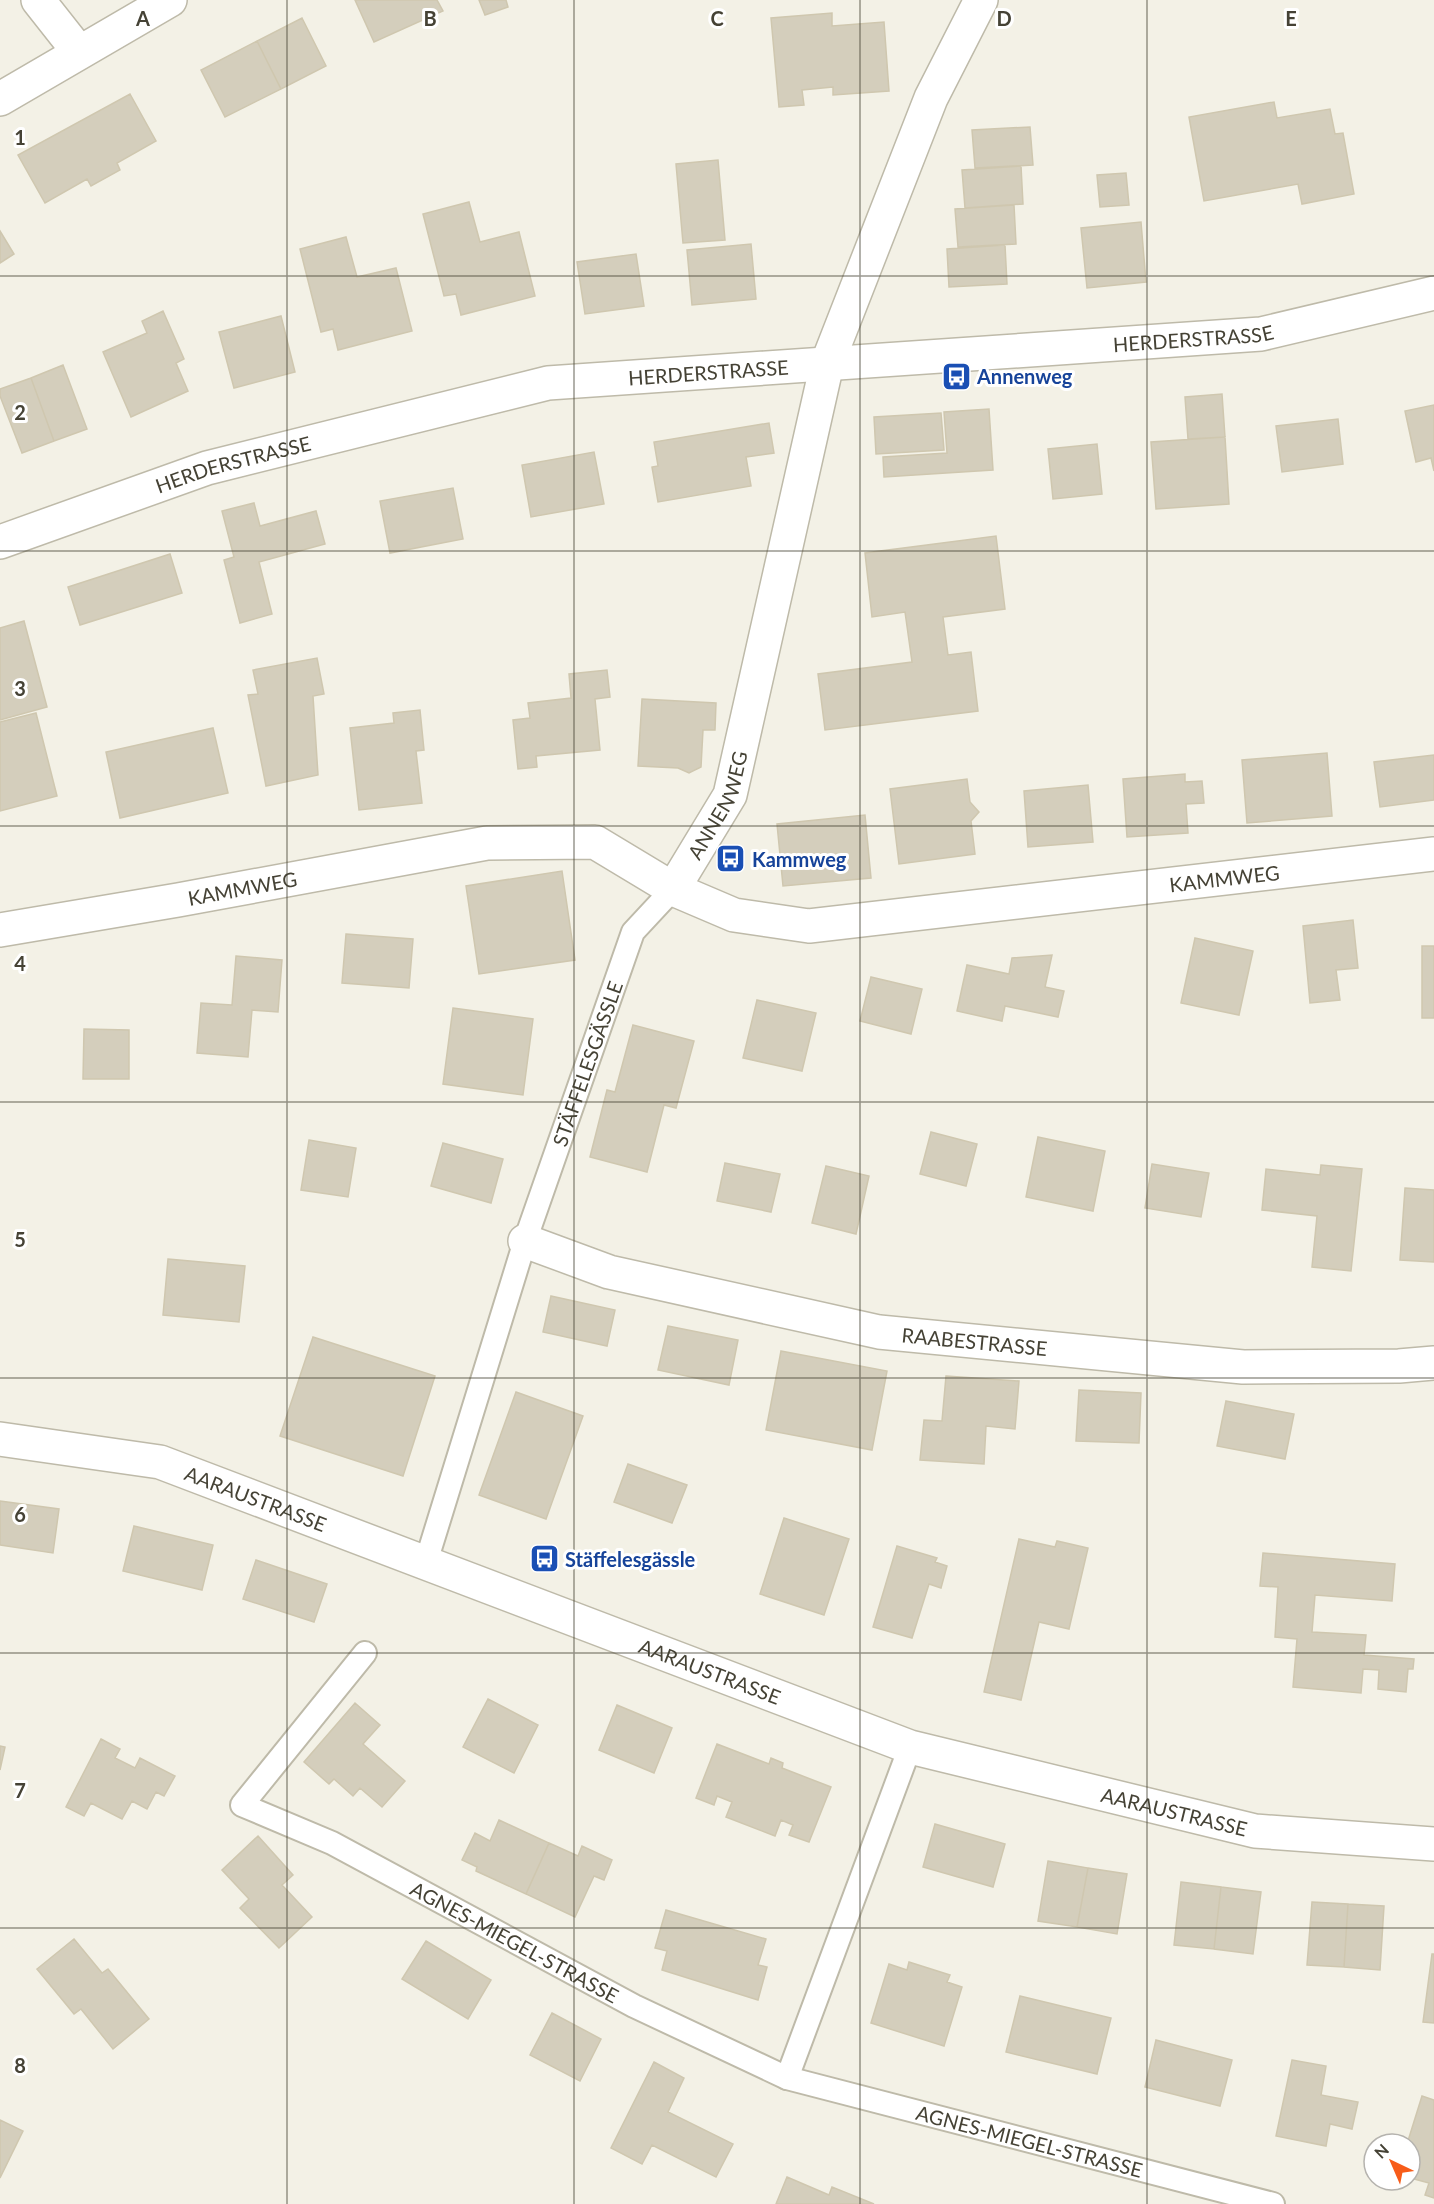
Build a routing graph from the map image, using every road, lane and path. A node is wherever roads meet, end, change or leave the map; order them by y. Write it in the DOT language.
graph roads {
  1 [pos="38,0"];
  2 [pos="170,0"];
  3 [pos="981,0"];
  4 [pos="79,52"];
  5 [pos="0,99"];
  6 [pos="1434,293"];
  7 [pos="827,364"];
  8 [pos="0,542"];
  9 [pos="1434,854"];
  10 [pos="673,889"];
  11 [pos="0,930"];
  12 [pos="525,1241"];
  13 [pos="1434,1363"];
  14 [pos="0,1439"];
  15 [pos="426,1562"];
  16 [pos="365,1653"];
  17 [pos="910,1747"];
  18 [pos="1434,1844"];
  19 [pos="787,2078"];
  20 [pos="1273,2204"];
  1 -- 4 [label="street"];
  2 -- 4 [label="street"];
  3 -- 7 [label="street, ANNENWEG"];
  4 -- 5 [label="street"];
  6 -- 7 [label="street, HERDERSTRASSE"];
  7 -- 8 [label="street, HERDERSTRASSE"];
  7 -- 10 [label="street, ANNENWEG"];
  9 -- 10 [label="street, KAMMWEG"];
  10 -- 11 [label="street, KAMMWEG"];
  10 -- 12 [label="lane, STÄFFELESGÄSSLE"];
  12 -- 13 [label="street, RAABESTRASSE"];
  12 -- 15 [label="lane, STÄFFELESGÄSSLE"];
  14 -- 15 [label="street, AARAUSTRASSE"];
  15 -- 17 [label="street, AARAUSTRASSE"];
  16 -- 19 [label="lane, AGNES-MIEGEL-STRASSE"];
  17 -- 18 [label="street, AARAUSTRASSE"];
  17 -- 19 [label="lane"];
  19 -- 20 [label="lane, AGNES-MIEGEL-STRASSE"];
}
